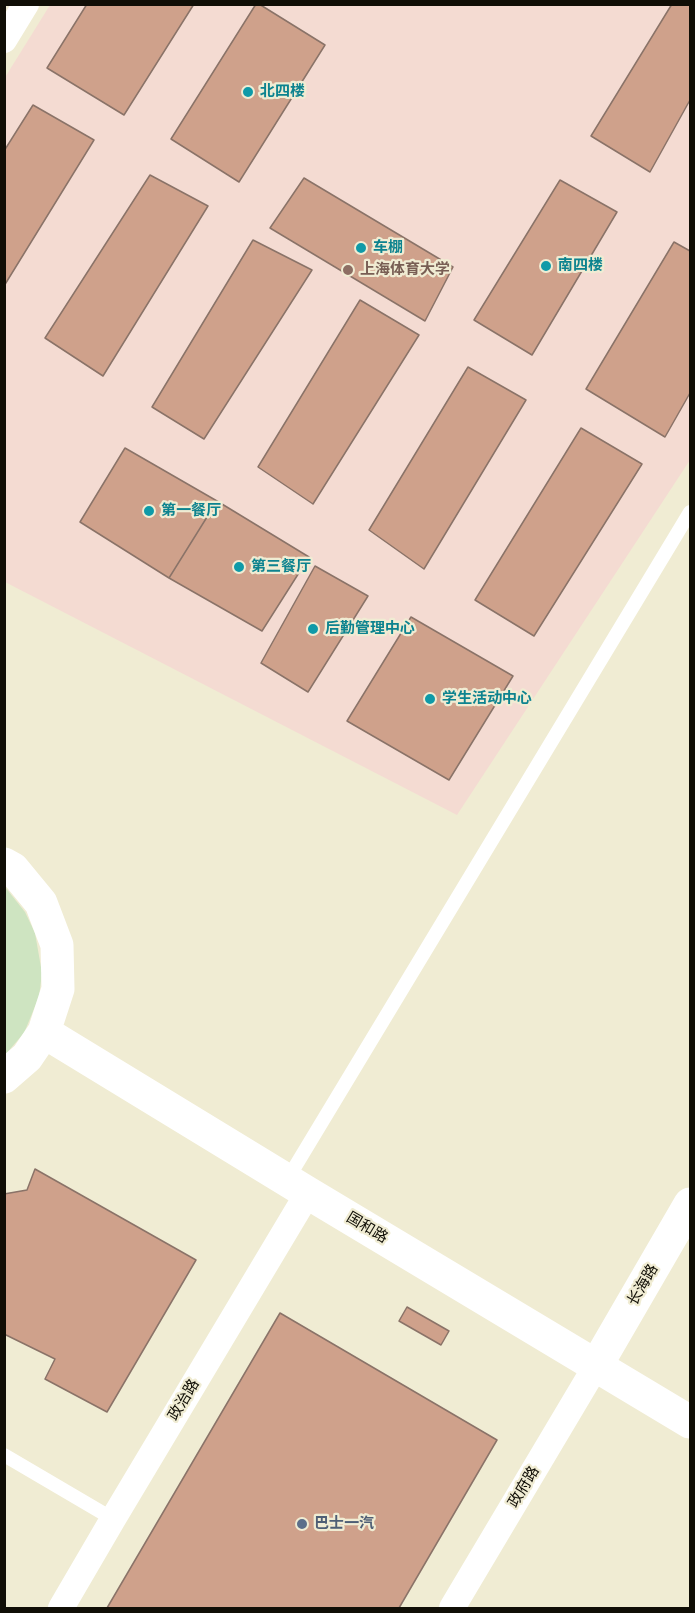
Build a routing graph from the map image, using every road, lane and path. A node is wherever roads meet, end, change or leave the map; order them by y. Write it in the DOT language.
graph roads {
  1 [pos="26,4"];
  2 [pos="4,40"];
  3 [pos="690,512"];
  4 [pos="4,864"];
  5 [pos="44,1032"];
  6 [pos="4,1077"];
  7 [pos="298,1187"];
  8 [pos="690,1204"];
  9 [pos="596,1366"];
  10 [pos="690,1422"];
  11 [pos="4,1455"];
  12 [pos="113,1519"];
  13 [pos="61,1608"];
  14 [pos="452,1608"];
  1 -- 2 [label="street"];
  3 -- 7 [label="lane"];
  4 -- 5 [label="main road"];
  5 -- 6 [label="main road"];
  5 -- 7 [label="main road, 国和路"];
  7 -- 9 [label="main road, 国和路"];
  7 -- 12 [label="street, 政治路"];
  8 -- 9 [label="main road, 长海路"];
  9 -- 10 [label="main road, 国和路"];
  9 -- 14 [label="street, 政府路"];
  11 -- 12 [label="lane"];
  12 -- 13 [label="street, 政治路"];
}
